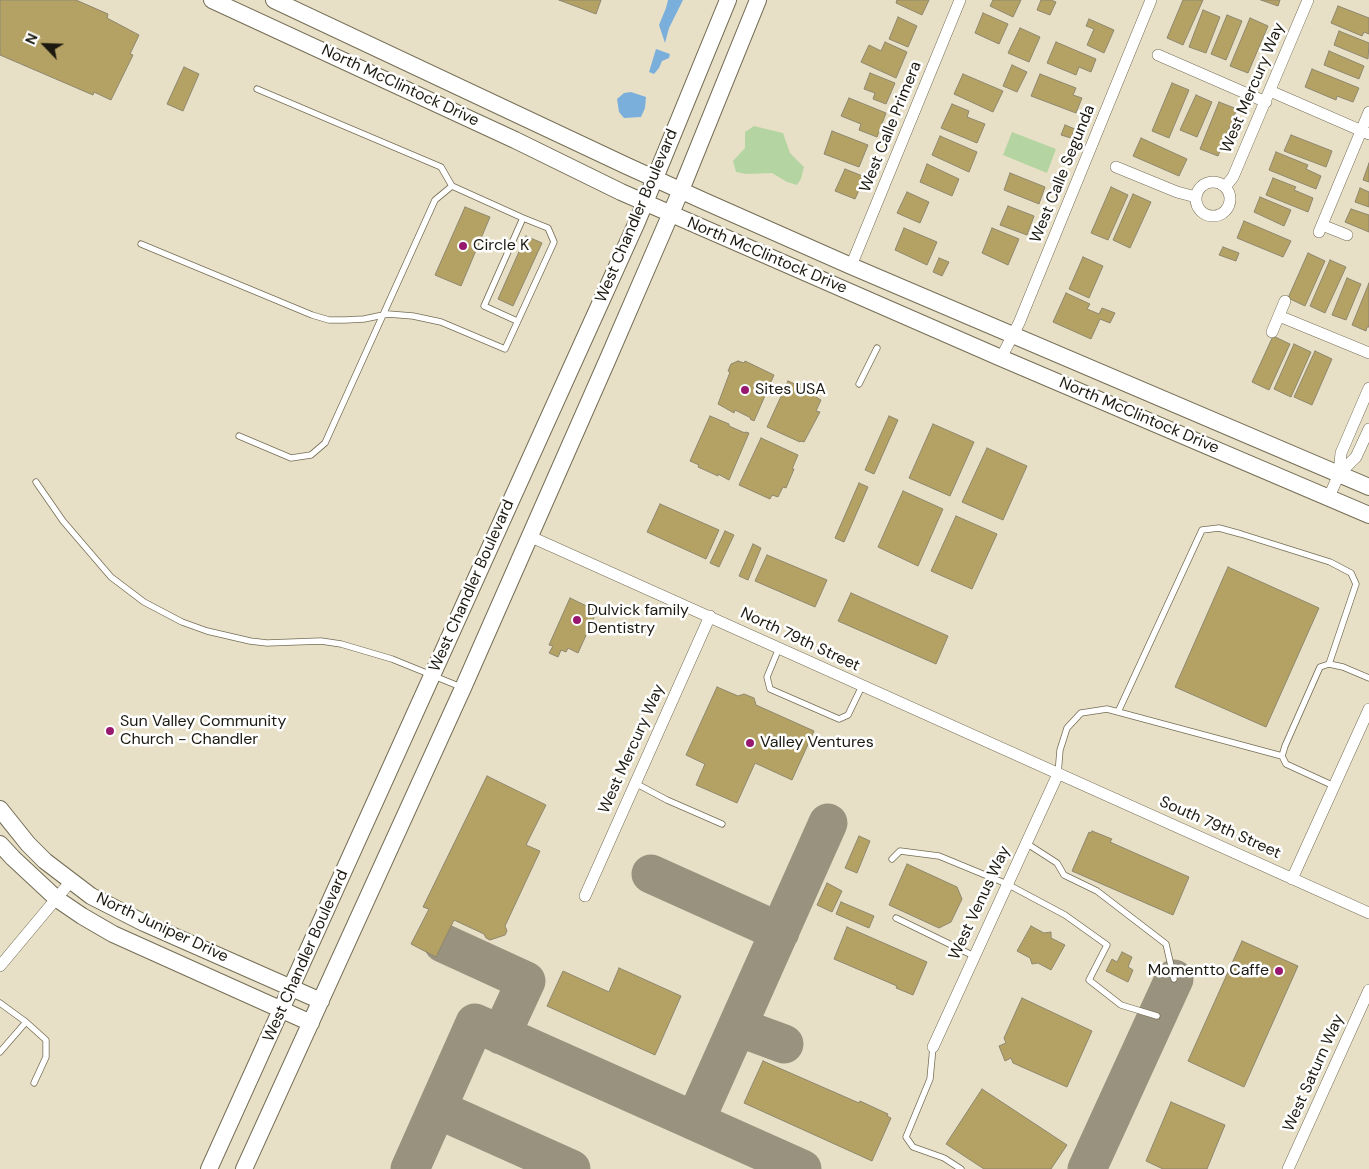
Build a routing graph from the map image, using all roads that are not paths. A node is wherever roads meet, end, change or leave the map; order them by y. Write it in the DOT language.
graph roads {
  1 [pos="212,0"];
  2 [pos="728,0"];
  3 [pos="758,0"];
  4 [pos="960,0"];
  5 [pos="1151,0"];
  6 [pos="1308,0"];
  7 [pos="277,2"];
  8 [pos="270,26"];
  9 [pos="1158,55"];
  10 [pos="257,89"];
  11 [pos="1268,96"];
  12 [pos="1369,112"];
  13 [pos="1365,132"];
  14 [pos="1116,167"];
  15 [pos="654,178"];
  16 [pos="452,186"];
  17 [pos="1225,187"];
  18 [pos="681,190"];
  19 [pos="1196,197"];
  20 [pos="644,202"];
  21 [pos="671,214"];
  22 [pos="523,218"];
  23 [pos="1347,235"];
  24 [pos="141,244"];
  25 [pos="851,266"];
  26 [pos="1285,300"];
  27 [pos="383,315"];
  28 [pos="1279,316"];
  29 [pos="517,321"];
  30 [pos="1272,332"];
  31 [pos="1014,336"];
  32 [pos="877,348"];
  33 [pos="1369,354"];
  34 [pos="1001,358"];
  35 [pos="859,384"];
  36 [pos="1368,393"];
  37 [pos="1369,429"];
  38 [pos="239,436"];
  39 [pos="1339,474"];
  40 [pos="36,482"];
  41 [pos="1369,487"];
  42 [pos="1329,497"];
  43 [pos="1369,514"];
  44 [pos="530,536"];
  45 [pos="710,616"];
  46 [pos="780,648"];
  47 [pos="1328,664"];
  48 [pos="432,675"];
  49 [pos="1369,678"];
  50 [pos="862,686"];
  51 [pos="463,688"];
  52 [pos="1369,709"];
  53 [pos="1118,712"];
  54 [pos="1282,756"];
  55 [pos="1058,774"];
  56 [pos="635,783"];
  57 [pos="1334,786"];
  58 [pos="0,809"];
  59 [pos="722,824"];
  60 [pos="1026,843"];
  61 [pos="0,844"];
  62 [pos="892,859"];
  63 [pos="1292,878"];
  64 [pos="71,881"];
  65 [pos="1007,884"];
  66 [pos="584,896"];
  67 [pos="57,899"];
  68 [pos="1369,913"];
  69 [pos="896,918"];
  70 [pos="974,956"];
  71 [pos="0,966"];
  72 [pos="1174,979"];
  73 [pos="292,988"];
  74 [pos="1369,990"];
  75 [pos="321,1001"];
  76 [pos="0,1003"];
  77 [pos="282,1010"];
  78 [pos="1158,1016"];
  79 [pos="26,1022"];
  80 [pos="311,1022"];
  81 [pos="933,1047"];
  82 [pos="0,1052"];
  83 [pos="34,1083"];
  84 [pos="209,1169"];
  85 [pos="244,1169"];
  86 [pos="961,1169"];
  87 [pos="1288,1169"];
  1 -- 8 [label="main road, North McClintock Drive"];
  2 -- 15 [label="main road, West Chandler Boulevard"];
  3 -- 18 [label="main road, West Chandler Boulevard"];
  4 -- 25 [label="street, West Calle Primera"];
  5 -- 31 [label="street, West Calle Segunda"];
  6 -- 11 [label="street, West Mercury Way"];
  7 -- 8 [label="main road"];
  7 -- 15 [label="main road, North McClintock Drive"];
  8 -- 20 [label="main road, North McClintock Drive"];
  9 -- 11 [label="street"];
  10 -- 16 [label="lane"];
  11 -- 13 [label="street"];
  11 -- 17 [label="street, West Mercury Way"];
  12 -- 13 [label="street"];
  13 -- 23 [label="street"];
  14 -- 19 [label="street"];
  15 -- 18 [label="main road, North McClintock Drive"];
  15 -- 20 [label="main road, West Chandler Boulevard"];
  16 -- 22 [label="lane"];
  16 -- 27 [label="lane"];
  17 -- 19 [label="street"];
  17 -- 19 [label="street"];
  18 -- 21 [label="main road, West Chandler Boulevard"];
  18 -- 25 [label="main road, North McClintock Drive"];
  20 -- 21 [label="main road, North McClintock Drive"];
  20 -- 48 [label="main road, West Chandler Boulevard"];
  21 -- 34 [label="main road, North McClintock Drive"];
  21 -- 44 [label="main road, West Chandler Boulevard"];
  22 -- 29 [label="lane"];
  22 -- 29 [label="lane"];
  24 -- 27 [label="lane"];
  25 -- 31 [label="main road, North McClintock Drive"];
  26 -- 28 [label="street"];
  27 -- 29 [label="lane"];
  27 -- 38 [label="lane"];
  28 -- 30 [label="street"];
  28 -- 33 [label="street"];
  31 -- 34 [label="street, West Calle Segunda"];
  31 -- 39 [label="main road, North McClintock Drive"];
  32 -- 35 [label="lane"];
  34 -- 42 [label="main road, North McClintock Drive"];
  36 -- 39 [label="street"];
  37 -- 39 [label="street"];
  39 -- 41 [label="main road, North McClintock Drive"];
  39 -- 42 [label="street"];
  40 -- 48 [label="lane"];
  42 -- 43 [label="main road, North McClintock Drive"];
  44 -- 45 [label="street, North 79th Street"];
  44 -- 51 [label="main road, West Chandler Boulevard"];
  45 -- 46 [label="street, North 79th Street"];
  45 -- 56 [label="street, West Mercury Way"];
  46 -- 50 [label="street, North 79th Street"];
  46 -- 50 [label="lane"];
  47 -- 49 [label="lane"];
  47 -- 53 [label="lane"];
  47 -- 54 [label="lane"];
  48 -- 51 [label="lane"];
  48 -- 73 [label="main road, West Chandler Boulevard"];
  50 -- 55 [label="street, North 79th Street"];
  51 -- 75 [label="main road, West Chandler Boulevard"];
  52 -- 57 [label="street"];
  53 -- 54 [label="lane"];
  53 -- 55 [label="lane"];
  54 -- 57 [label="lane"];
  55 -- 60 [label="street, West Venus Way"];
  55 -- 63 [label="street, South 79th Street"];
  56 -- 59 [label="lane"];
  56 -- 66 [label="street, West Mercury Way"];
  57 -- 63 [label="street"];
  58 -- 64 [label="main road, North Juniper Drive"];
  60 -- 65 [label="street, West Venus Way"];
  60 -- 72 [label="lane"];
  61 -- 67 [label="main road, North Juniper Drive"];
  62 -- 65 [label="lane"];
  63 -- 68 [label="street, South 79th Street"];
  64 -- 67 [label="street"];
  64 -- 73 [label="main road, North Juniper Drive"];
  65 -- 70 [label="street, West Venus Way"];
  65 -- 78 [label="lane"];
  67 -- 71 [label="street"];
  67 -- 77 [label="main road, North Juniper Drive"];
  69 -- 70 [label="lane"];
  70 -- 81 [label="street, West Venus Way"];
  73 -- 75 [label="main road, North Juniper Drive"];
  73 -- 77 [label="main road, West Chandler Boulevard"];
  74 -- 87 [label="street, West Saturn Way"];
  75 -- 80 [label="main road, West Chandler Boulevard"];
  76 -- 79 [label="lane"];
  77 -- 80 [label="main road, North Juniper Drive"];
  77 -- 84 [label="main road, West Chandler Boulevard"];
  79 -- 82 [label="lane"];
  79 -- 83 [label="lane"];
  80 -- 85 [label="main road, West Chandler Boulevard"];
  81 -- 86 [label="lane"];
}
